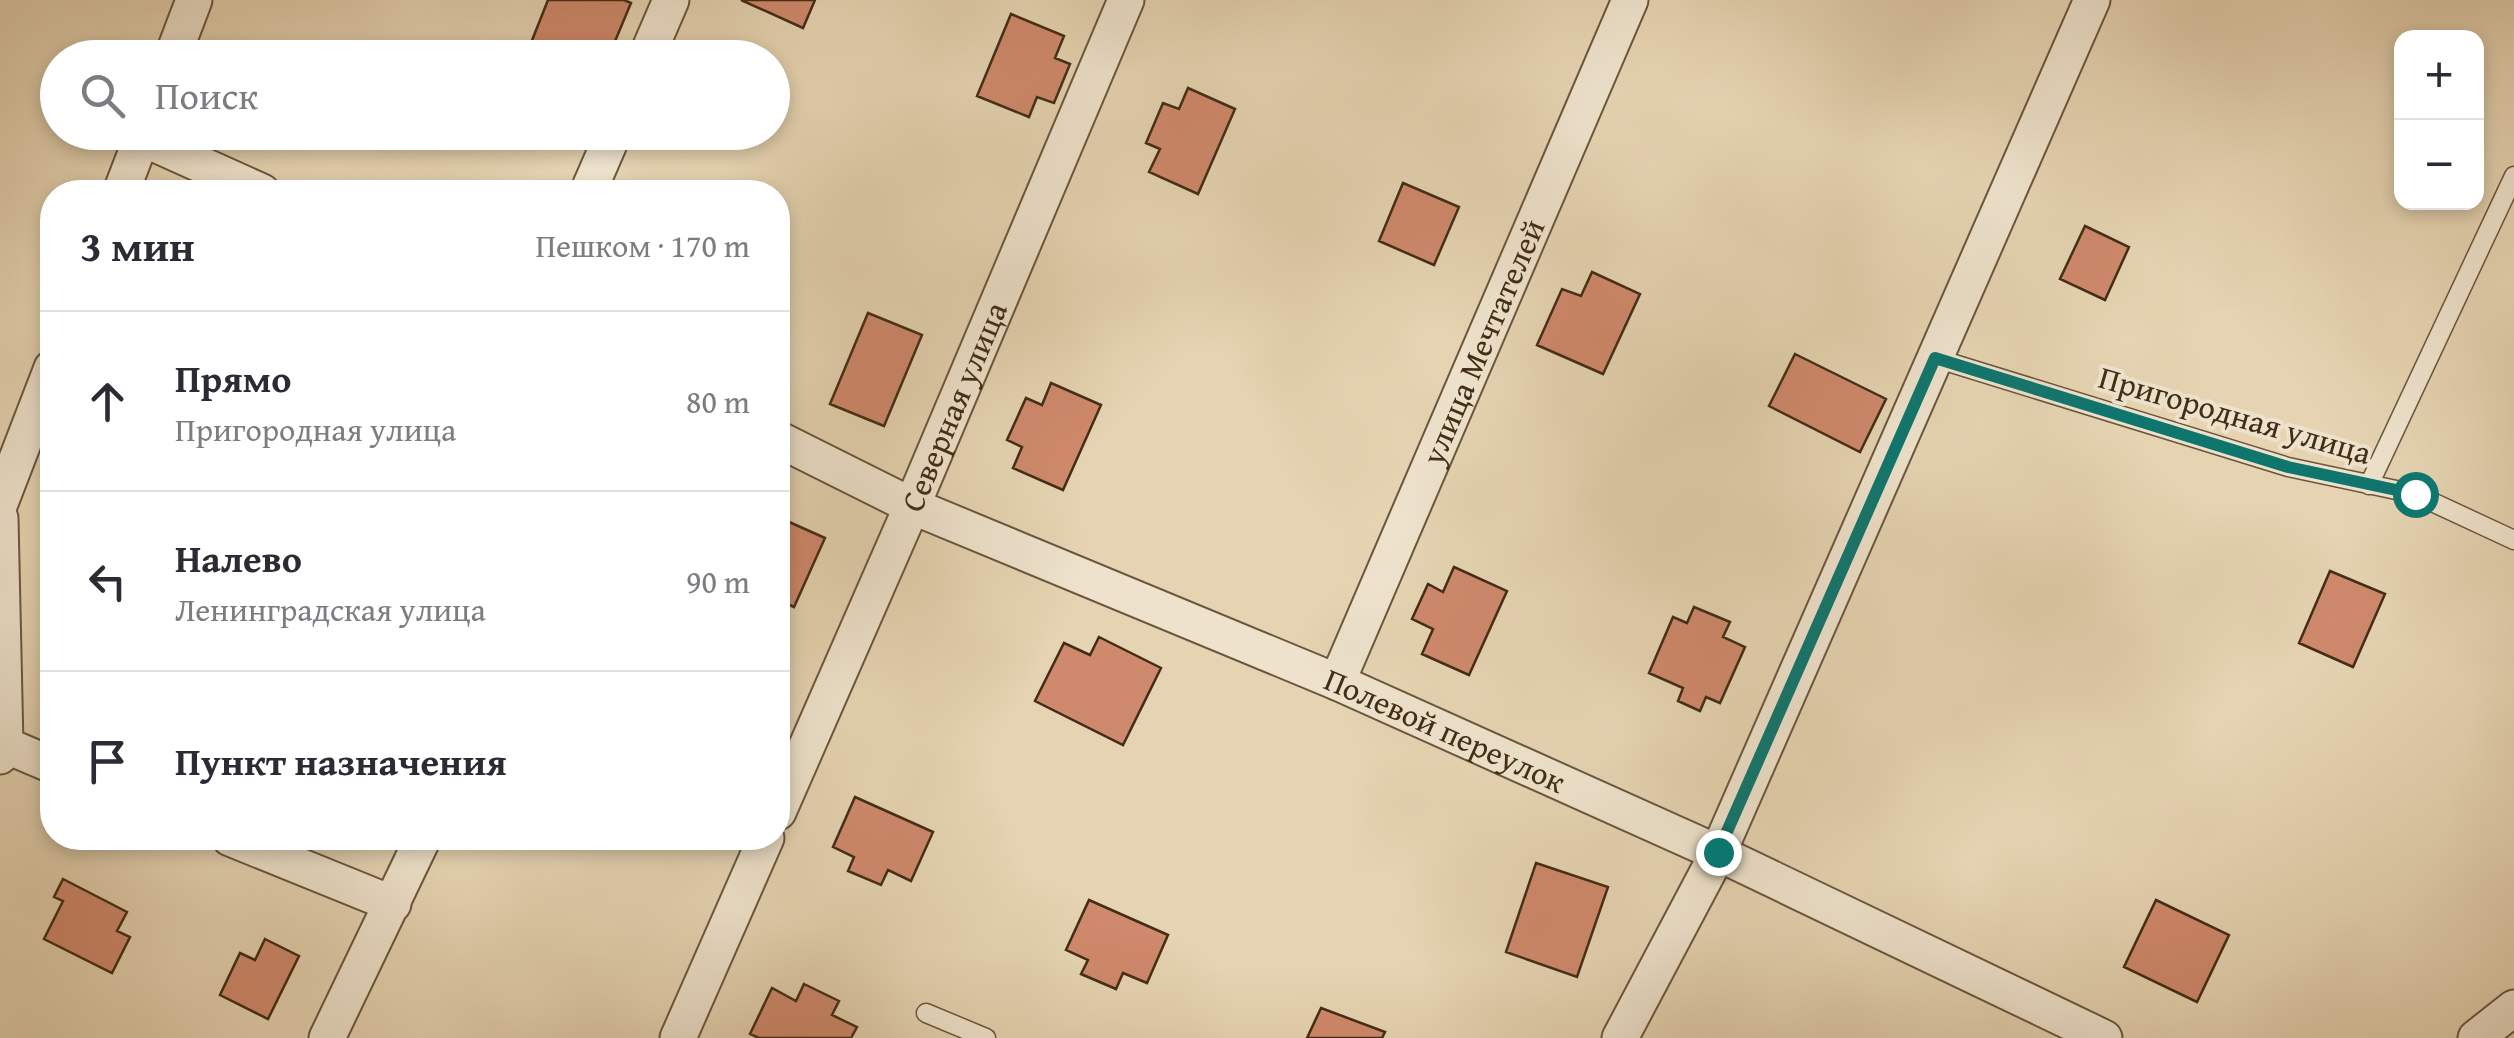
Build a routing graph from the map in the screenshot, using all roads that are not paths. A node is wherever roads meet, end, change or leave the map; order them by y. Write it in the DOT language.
graph roads {
  1 [pos="194,0"];
  2 [pos="670,0"];
  3 [pos="1126,0"];
  4 [pos="1630,0"];
  5 [pos="2092,0"];
  6 [pos="179,40"];
  7 [pos="653,40"];
  8 [pos="137,150"];
  9 [pos="174,150"];
  10 [pos="606,150"];
  11 [pos="2514,176"];
  12 [pos="126,180"];
  13 [pos="237,180"];
  14 [pos="593,180"];
  15 [pos="1935,358"];
  16 [pos="40,399"];
  17 [pos="790,445"];
  18 [pos="2369,484"];
  19 [pos="0,503"];
  20 [pos="912,506"];
  21 [pos="0,518"];
  22 [pos="2514,540"];
  23 [pos="1336,682"];
  24 [pos="2,751"];
  25 [pos="40,761"];
  26 [pos="790,785"];
  27 [pos="260,850"];
  28 [pos="418,850"];
  29 [pos="761,850"];
  30 [pos="1718,852"];
  31 [pos="393,904"];
  32 [pos="2514,1008"];
  33 [pos="926,1013"];
  34 [pos="327,1038"];
  35 [pos="678,1038"];
  36 [pos="986,1038"];
  37 [pos="1620,1038"];
  38 [pos="2104,1038"];
  39 [pos="2476,1038"];
  1 -- 6 [label="street"];
  2 -- 7 [label="street"];
  3 -- 20 [label="street, Северная улица"];
  4 -- 23 [label="street, улица Мечтателей"];
  5 -- 15 [label="street"];
  8 -- 12 [label="street"];
  9 -- 13 [label="street"];
  10 -- 14 [label="street"];
  11 -- 18 [label="lane"];
  15 -- 18 [label="lane, Пригородная улица"];
  15 -- 30 [label="street"];
  16 -- 19 [label="street"];
  17 -- 20 [label="street, Полевой переулок"];
  18 -- 22 [label="lane, Пригородная улица"];
  20 -- 23 [label="street, Полевой переулок"];
  20 -- 26 [label="street, Северная улица"];
  21 -- 24 [label="street"];
  23 -- 30 [label="street, Полевой переулок"];
  24 -- 25 [label="street"];
  27 -- 31 [label="street"];
  28 -- 31 [label="street"];
  29 -- 35 [label="street"];
  30 -- 37 [label="street"];
  30 -- 38 [label="street, Полевой переулок"];
  31 -- 34 [label="street"];
  32 -- 39 [label="street"];
  33 -- 36 [label="lane"];
}
